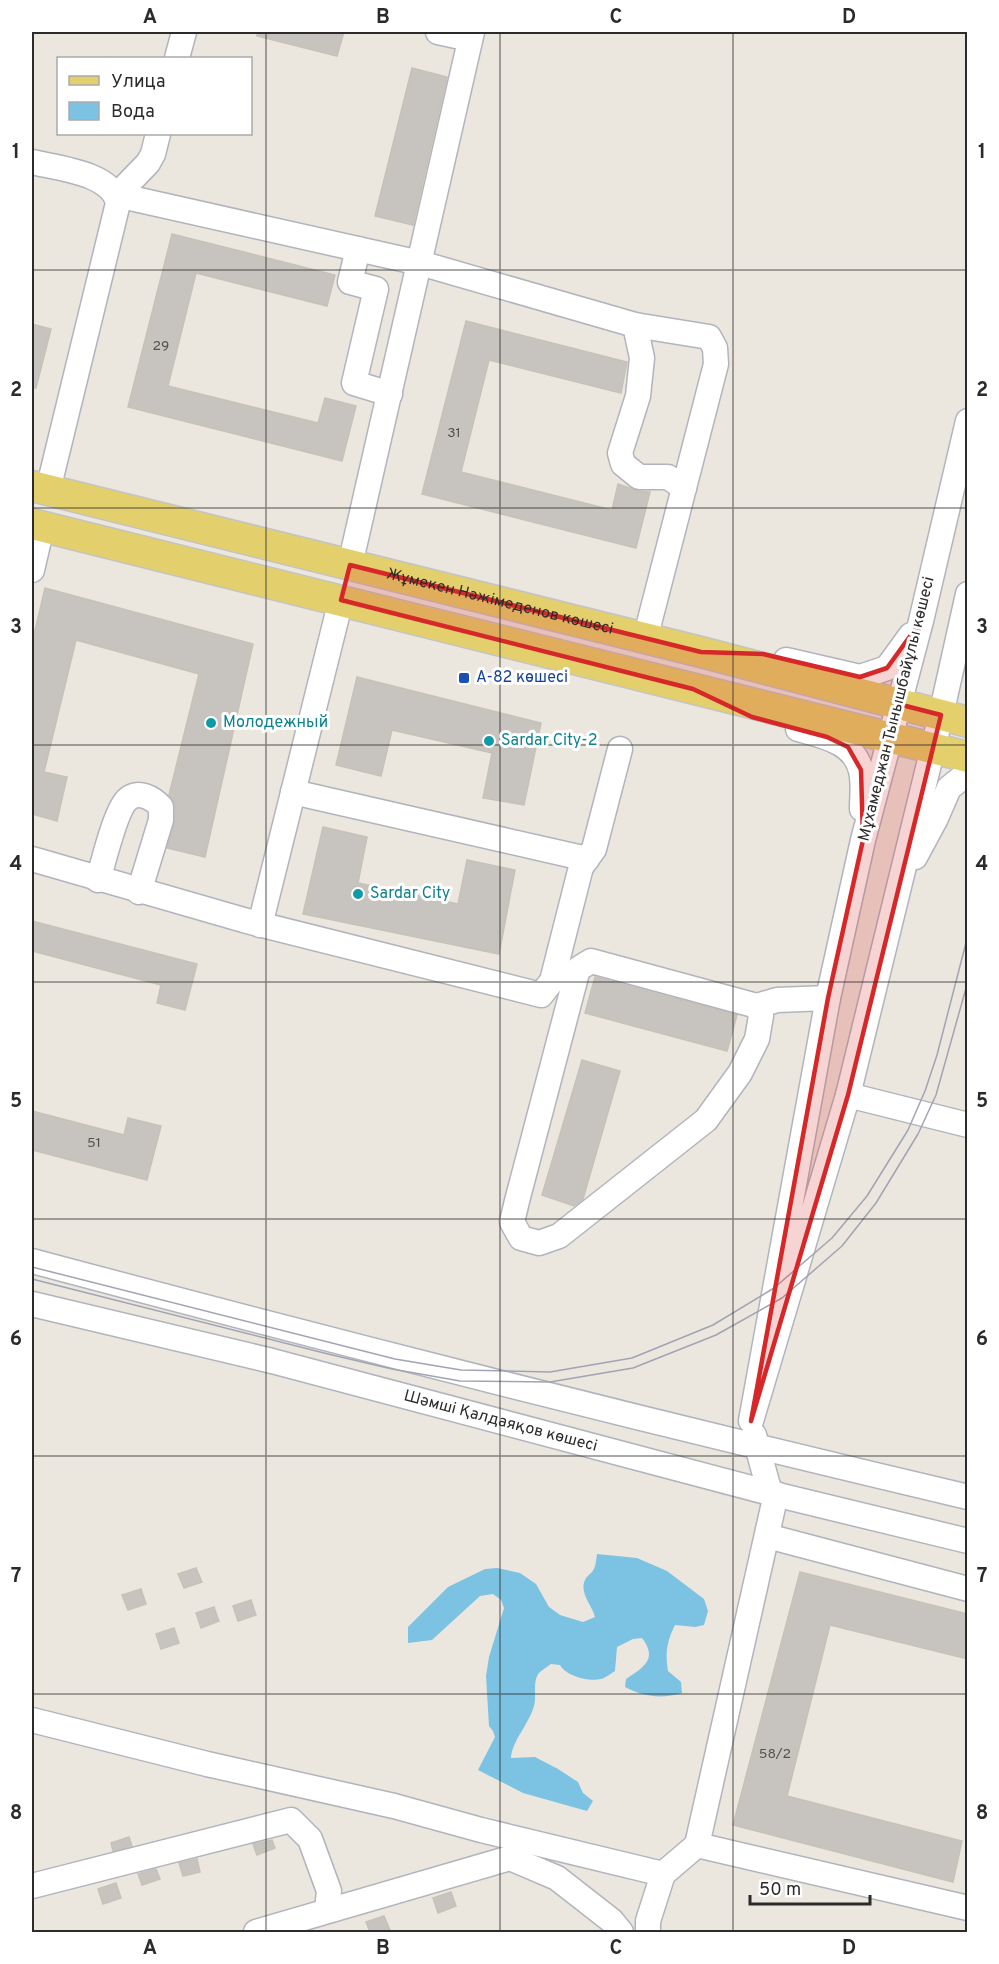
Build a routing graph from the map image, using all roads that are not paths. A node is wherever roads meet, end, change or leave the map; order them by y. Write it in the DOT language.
graph roads {
  1 [pos="184,32"];
  2 [pos="438,32"];
  3 [pos="471,35"];
  4 [pos="177,57"];
  5 [pos="158,135"];
  6 [pos="32,162"];
  7 [pos="117,195"];
  8 [pos="358,249"];
  9 [pos="420,263"];
  10 [pos="635,325"];
  11 [pos="390,394"];
  12 [pos="968,421"];
  13 [pos="40,488"];
  14 [pos="684,489"];
  15 [pos="37,526"];
  16 [pos="350,565"];
  17 [pos="32,570"];
  18 [pos="968,594"];
  19 [pos="340,600"];
  20 [pos="921,621"];
  21 [pos="959,629"];
  22 [pos="645,639"];
  23 [pos="700,652"];
  24 [pos="968,676"];
  25 [pos="693,688"];
  26 [pos="898,704"];
  27 [pos="954,718"];
  28 [pos="888,738"];
  29 [pos="620,749"];
  30 [pos="933,749"];
  31 [pos="968,757"];
  32 [pos="968,773"];
  33 [pos="293,792"];
  34 [pos="863,840"];
  35 [pos="587,859"];
  36 [pos="32,860"];
  37 [pos="98,880"];
  38 [pos="898,888"];
  39 [pos="139,892"];
  40 [pos="260,925"];
  41 [pos="541,995"];
  42 [pos="828,998"];
  43 [pos="568,1003"];
  44 [pos="757,1006"];
  45 [pos="848,1095"];
  46 [pos="968,1125"];
  47 [pos="32,1261"];
  48 [pos="32,1304"];
  49 [pos="752,1421"];
  50 [pos="756,1447"];
  51 [pos="773,1494"];
  52 [pos="968,1497"];
  53 [pos="767,1536"];
  54 [pos="968,1541"];
  55 [pos="968,1589"];
  56 [pos="32,1719"];
  57 [pos="697,1845"];
  58 [pos="663,1874"];
  59 [pos="32,1886"];
  60 [pos="968,1908"];
  61 [pos="327,1910"];
  62 [pos="255,1932"];
  63 [pos="621,1932"];
  64 [pos="648,1932"];
  1 -- 4 [label="street"];
  2 -- 3 [label="street"];
  3 -- 9 [label="street"];
  5 -- 7 [label="street"];
  6 -- 7 [label="street"];
  7 -- 8 [label="street"];
  7 -- 13 [label="street"];
  8 -- 9 [label="street"];
  8 -- 11 [label="street"];
  9 -- 10 [label="street"];
  9 -- 11 [label="street"];
  10 -- 14 [label="street"];
  10 -- 14 [label="street"];
  11 -- 16 [label="street"];
  12 -- 20 [label="street, Мұхамеджан Тынышбайұлы көшесі"];
  13 -- 16 [label="main road, Жұмекен Нәжімеденов көшесі"];
  14 -- 22 [label="street"];
  15 -- 17 [label="street"];
  15 -- 19 [label="main road"];
  16 -- 19 [label="main road"];
  16 -- 22 [label="main road, Жұмекен Нәжімеденов көшесі"];
  18 -- 21 [label="street"];
  19 -- 25 [label="main road"];
  19 -- 33 [label="street"];
  20 -- 23 [label="street"];
  20 -- 26 [label="street, Мұхамеджан Тынышбайұлы көшесі"];
  21 -- 24 [label="street"];
  21 -- 27 [label="street"];
  22 -- 23 [label="main road, Жұмекен Нәжімеденов көшесі"];
  23 -- 26 [label="main road, Жұмекен Нәжімеденов көшесі"];
  25 -- 28 [label="main road"];
  25 -- 34 [label="street"];
  26 -- 27 [label="main road, Жұмекен Нәжімеденов көшесі"];
  26 -- 28 [label="street, Мұхамеджан Тынышбайұлы көшесі"];
  27 -- 30 [label="street"];
  28 -- 30 [label="main road"];
  28 -- 34 [label="street, Мұхамеджан Тынышбайұлы көшесі"];
  29 -- 35 [label="street"];
  30 -- 31 [label="main road"];
  30 -- 38 [label="street"];
  32 -- 38 [label="street"];
  33 -- 35 [label="street"];
  33 -- 40 [label="street"];
  34 -- 42 [label="street, Мұхамеджан Тынышбайұлы көшесі"];
  35 -- 41 [label="street"];
  36 -- 37 [label="street"];
  37 -- 39 [label="street"];
  37 -- 39 [label="street"];
  38 -- 45 [label="street"];
  39 -- 40 [label="street"];
  40 -- 41 [label="street"];
  41 -- 43 [label="street"];
  42 -- 44 [label="street"];
  42 -- 49 [label="street, Мұхамеджан Тынышбайұлы көшесі"];
  43 -- 44 [label="street"];
  43 -- 44 [label="street"];
  45 -- 46 [label="street"];
  45 -- 49 [label="street"];
  47 -- 50 [label="street"];
  48 -- 51 [label="street, Шәмші Қалдаяқов көшесі"];
  49 -- 50 [label="street"];
  50 -- 51 [label="street"];
  50 -- 52 [label="street"];
  51 -- 53 [label="street"];
  51 -- 54 [label="street, Шәмші Қалдаяқов көшесі"];
  53 -- 55 [label="street"];
  53 -- 57 [label="street"];
  56 -- 58 [label="street"];
  57 -- 58 [label="street"];
  57 -- 60 [label="street"];
  58 -- 64 [label="street"];
  59 -- 61 [label="street"];
  61 -- 62 [label="street"];
  61 -- 63 [label="street"];
}
